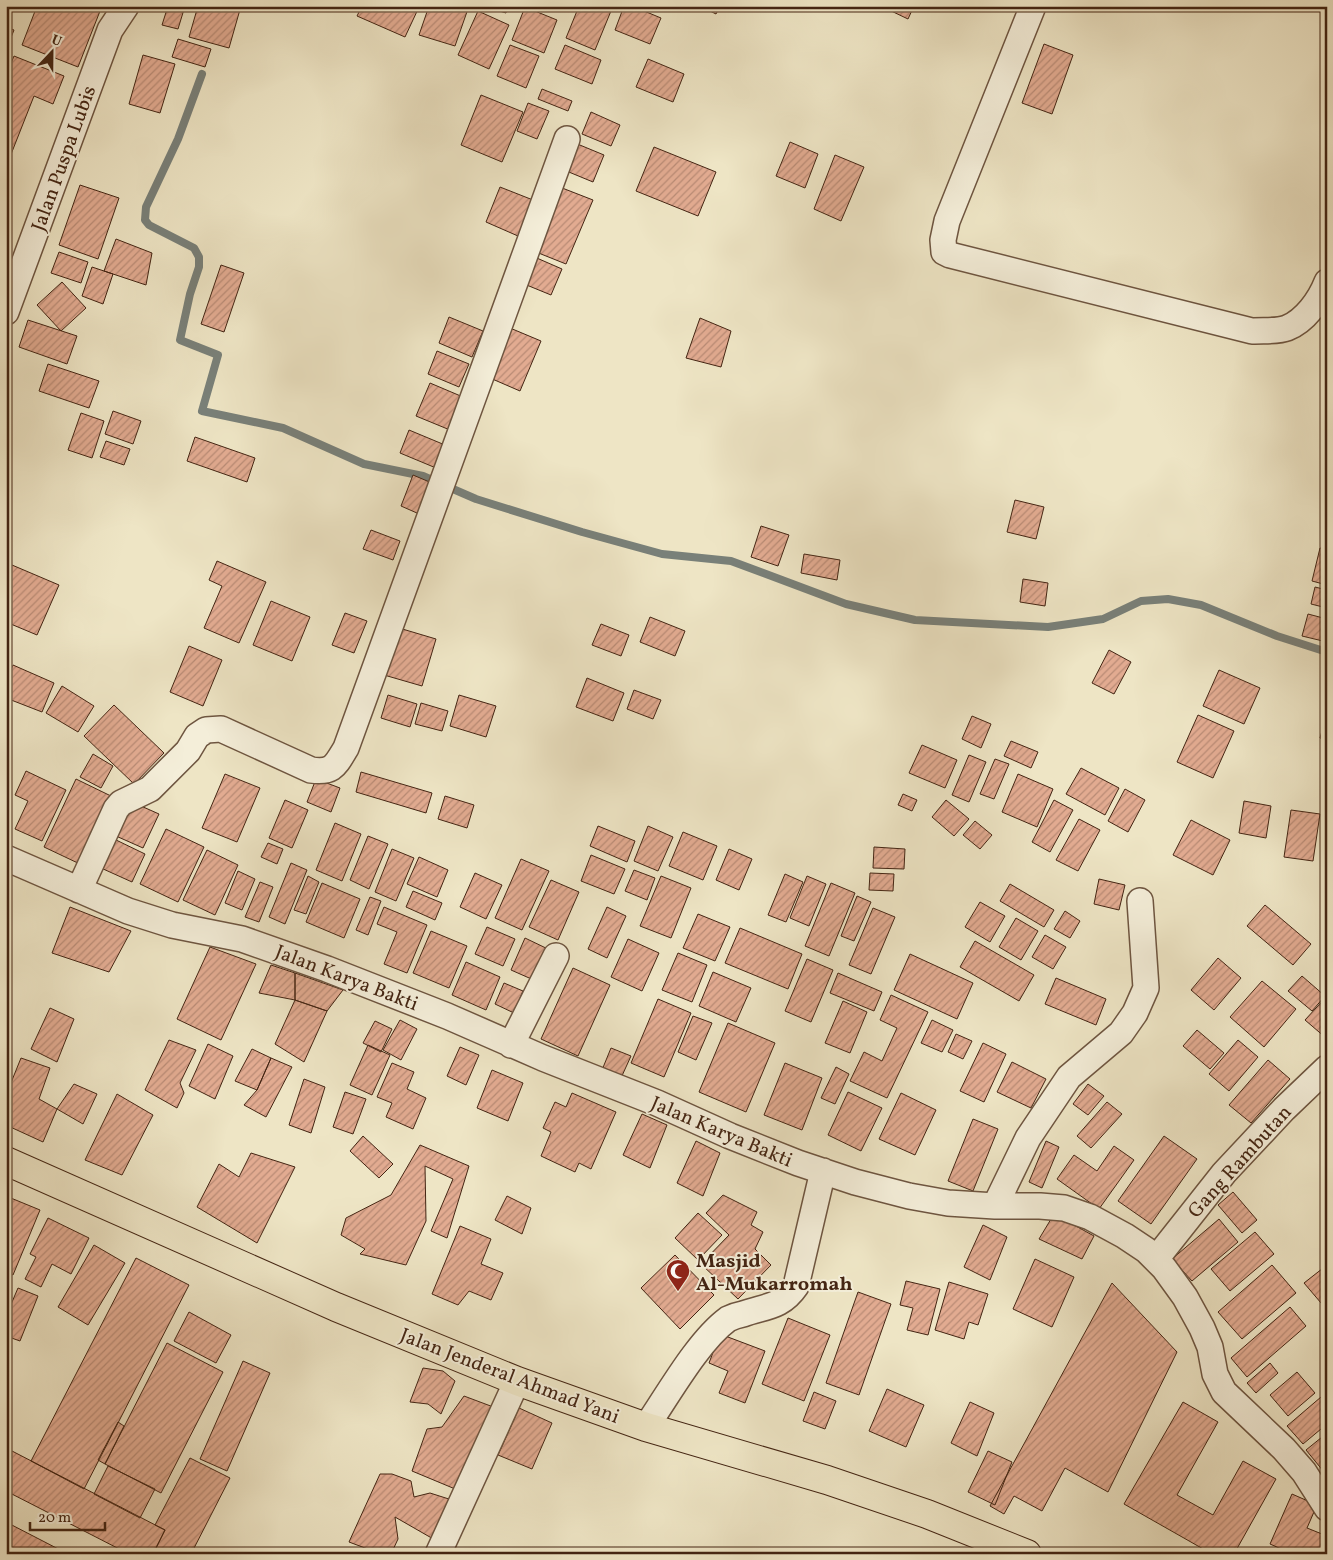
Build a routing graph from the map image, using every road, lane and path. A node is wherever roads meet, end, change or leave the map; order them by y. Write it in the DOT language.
graph roads {
  1 [pos="126,6"];
  2 [pos="1033,6"];
  3 [pos="566,139"];
  4 [pos="1327,282"];
  5 [pos="6,312"];
  6 [pos="6,858"];
  7 [pos="79,890"];
  8 [pos="1140,901"];
  9 [pos="556,956"];
  10 [pos="512,1045"];
  11 [pos="1327,1068"];
  12 [pos="6,1161"];
  13 [pos="823,1172"];
  14 [pos="994,1206"];
  15 [pos="1156,1259"];
  16 [pos="517,1382"];
  17 [pos="646,1427"];
  18 [pos="1327,1508"];
  19 [pos="438,1554"];
  20 [pos="1027,1554"];
  1 -- 5 [label="street, Jalan Puspa Lubis"];
  2 -- 4 [label="street"];
  3 -- 7 [label="street"];
  6 -- 7 [label="street, Jalan Karya Bakti"];
  7 -- 10 [label="street, Jalan Karya Bakti"];
  8 -- 14 [label="street"];
  9 -- 10 [label="street"];
  10 -- 13 [label="street, Jalan Karya Bakti"];
  11 -- 15 [label="street, Gang Rambutan"];
  12 -- 16 [label="highway, Jalan Jenderal Ahmad Yani"];
  13 -- 14 [label="street, Jalan Karya Bakti"];
  13 -- 17 [label="street"];
  14 -- 15 [label="street, Jalan Karya Bakti"];
  15 -- 18 [label="street, Jalan Karya Bakti"];
  16 -- 17 [label="highway, Jalan Jenderal Ahmad Yani"];
  16 -- 19 [label="street"];
  17 -- 20 [label="highway, Jalan Jenderal Ahmad Yani"];
}
